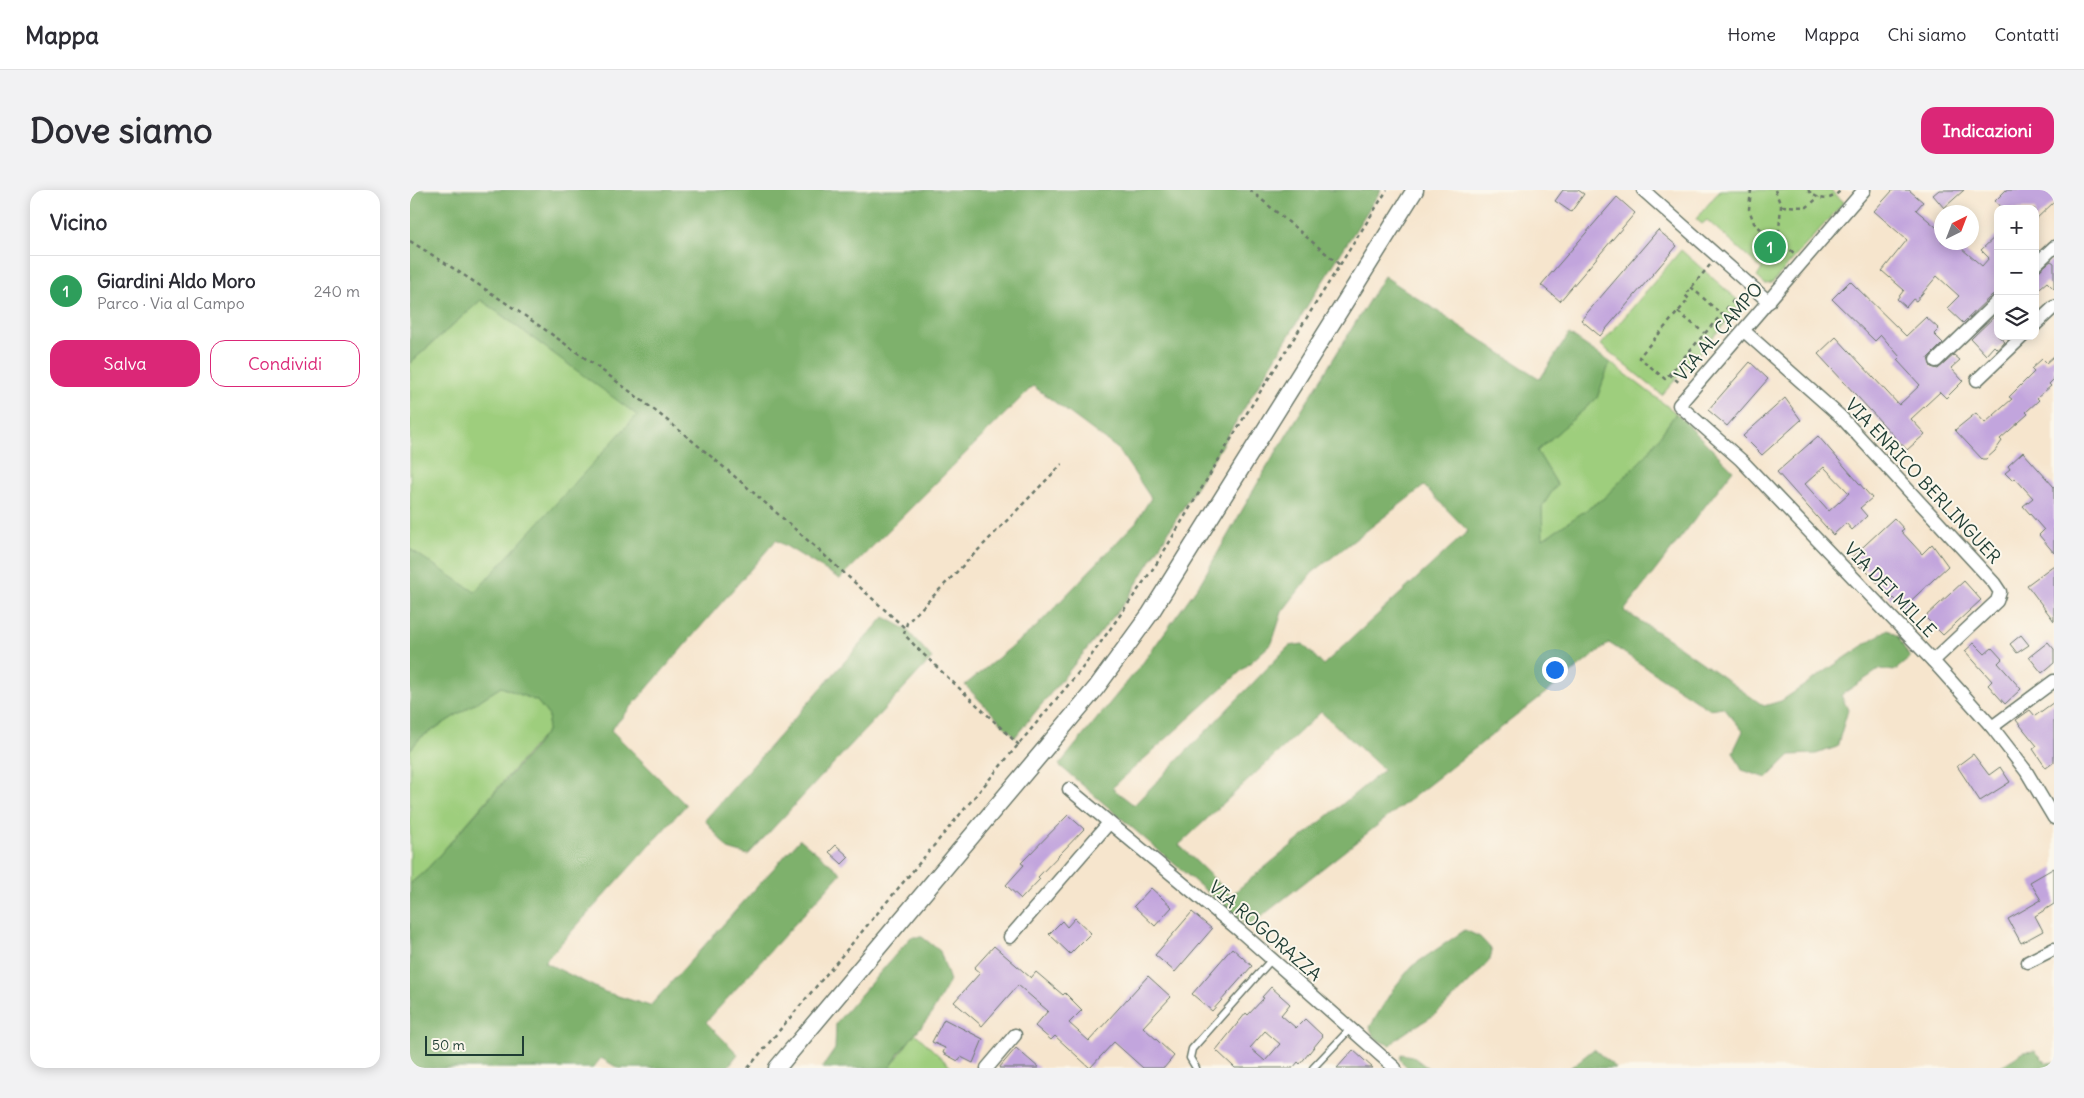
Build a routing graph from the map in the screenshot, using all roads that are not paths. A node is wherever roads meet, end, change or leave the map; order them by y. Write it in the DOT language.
graph roads {
  1 [pos="1415,190"];
  2 [pos="1642,190"];
  3 [pos="1864,190"];
  4 [pos="2054,247"];
  5 [pos="2039,261"];
  6 [pos="1769,302"];
  7 [pos="1994,305"];
  8 [pos="2054,307"];
  9 [pos="2039,321"];
  10 [pos="1744,331"];
  11 [pos="2019,340"];
  12 [pos="1936,361"];
  13 [pos="1977,380"];
  14 [pos="1679,405"];
  15 [pos="1933,661"];
  16 [pos="2054,681"];
  17 [pos="1992,727"];
  18 [pos="1069,789"];
  19 [pos="2054,818"];
  20 [pos="1110,823"];
  21 [pos="1010,937"];
  22 [pos="2054,949"];
  23 [pos="1272,959"];
  24 [pos="2028,962"];
  25 [pos="1350,1029"];
  26 [pos="1015,1036"];
  27 [pos="777,1068"];
  28 [pos="987,1068"];
  29 [pos="1196,1068"];
  30 [pos="1313,1068"];
  31 [pos="1395,1068"];
  1 -- 27 [label="street"];
  2 -- 6 [label="street"];
  3 -- 6 [label="street, VIA AL CAMPO"];
  4 -- 5 [label="street"];
  6 -- 10 [label="street, VIA AL CAMPO"];
  7 -- 12 [label="street"];
  8 -- 9 [label="street"];
  10 -- 14 [label="street, VIA AL CAMPO"];
  10 -- 15 [label="street, VIA ENRICO BERLINGUER"];
  11 -- 13 [label="street"];
  14 -- 15 [label="street, VIA DEI MILLE"];
  15 -- 17 [label="street, VIA DEI MILLE"];
  16 -- 17 [label="street"];
  17 -- 19 [label="street, VIA DEI MILLE"];
  18 -- 20 [label="street, VIA ROGORAZZA"];
  20 -- 21 [label="street"];
  20 -- 23 [label="street, VIA ROGORAZZA"];
  22 -- 24 [label="street"];
  23 -- 25 [label="street, VIA ROGORAZZA"];
  23 -- 29 [label="lane"];
  25 -- 30 [label="lane"];
  25 -- 31 [label="street, VIA ROGORAZZA"];
  26 -- 28 [label="street"];
}
